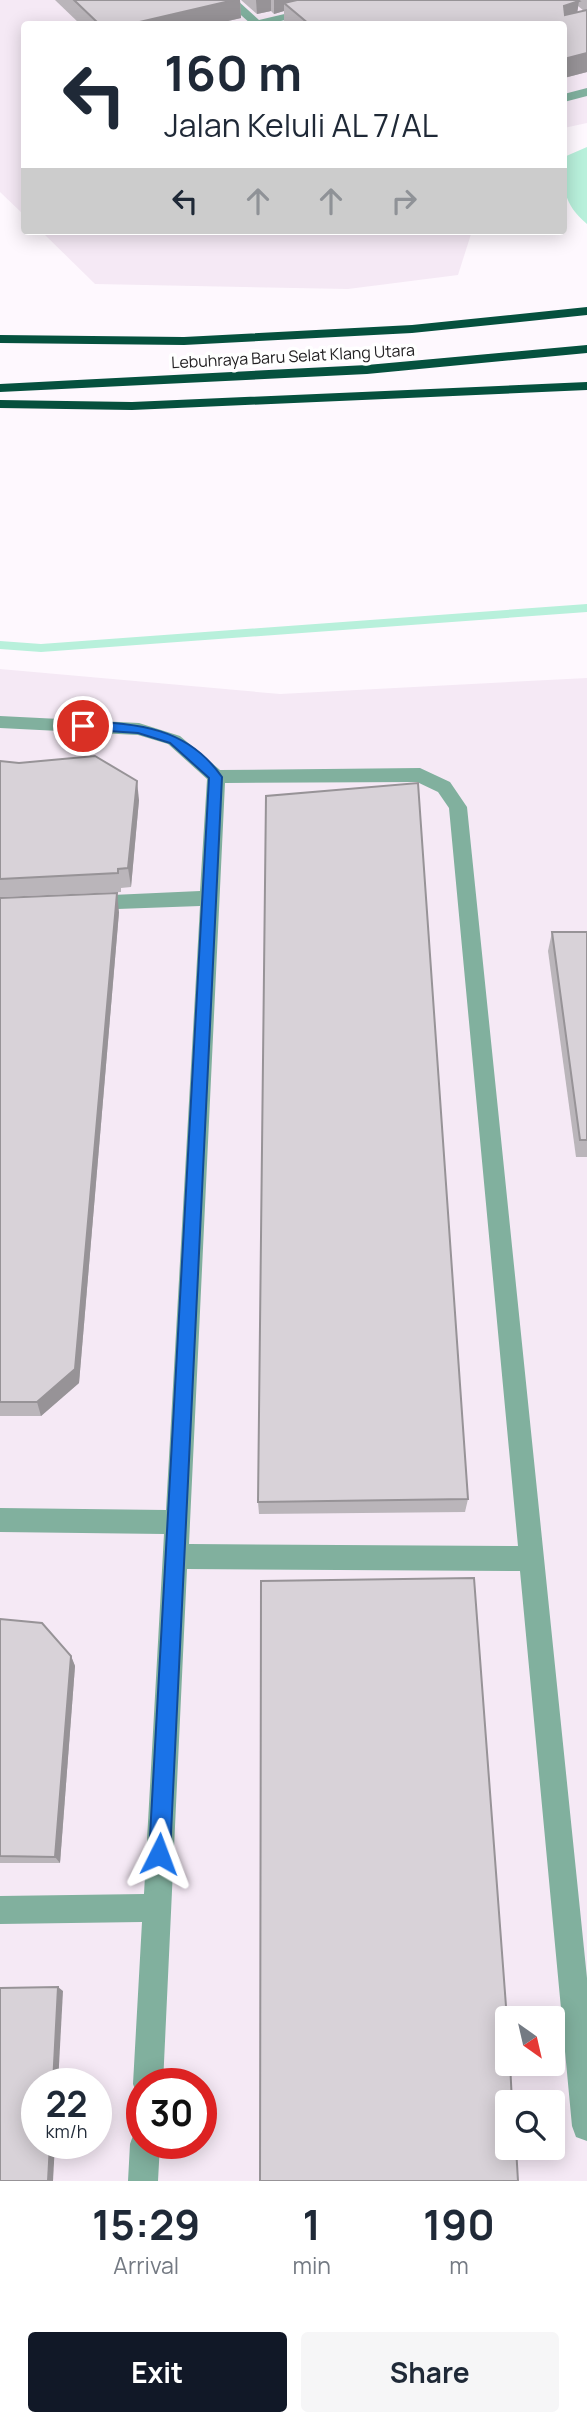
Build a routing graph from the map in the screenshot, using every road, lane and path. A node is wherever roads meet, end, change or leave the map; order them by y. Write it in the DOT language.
graph roads {
  1 [pos="230,0"];
  2 [pos="359,0"];
  3 [pos="254,21"];
  4 [pos="270,21"];
  5 [pos="587,92"];
  6 [pos="567,97"];
  7 [pos="587,311"];
  8 [pos="0,339"];
  9 [pos="587,349"];
  10 [pos="587,386"];
  11 [pos="0,388"];
  12 [pos="0,404"];
  13 [pos="0,722"];
  14 [pos="216,777"];
  15 [pos="210,898"];
  16 [pos="70,904"];
  17 [pos="0,1520"];
  18 [pos="177,1522"];
  19 [pos="175,1556"];
  20 [pos="532,1559"];
  21 [pos="157,1909"];
  22 [pos="0,1910"];
  23 [pos="149,2068"];
  24 [pos="587,2126"];
  25 [pos="144,2159"];
  26 [pos="143,2181"];
  1 -- 3 [label="street"];
  2 -- 4 [label="street"];
  5 -- 6 [label="street"];
  7 -- 8 [label="highway, Lebuhraya Baru Selat Klang Utara"];
  9 -- 11 [label="highway, Lebuhraya Baru Selat Klang Utara"];
  10 -- 12 [label="highway"];
  13 -- 14 [label="street"];
  14 -- 15 [label="street"];
  14 -- 20 [label="street"];
  15 -- 16 [label="street"];
  15 -- 18 [label="street"];
  17 -- 18 [label="street"];
  18 -- 19 [label="street"];
  19 -- 20 [label="street"];
  19 -- 21 [label="street"];
  20 -- 24 [label="street"];
  21 -- 22 [label="street"];
  21 -- 23 [label="street"];
  25 -- 26 [label="street"];
}
